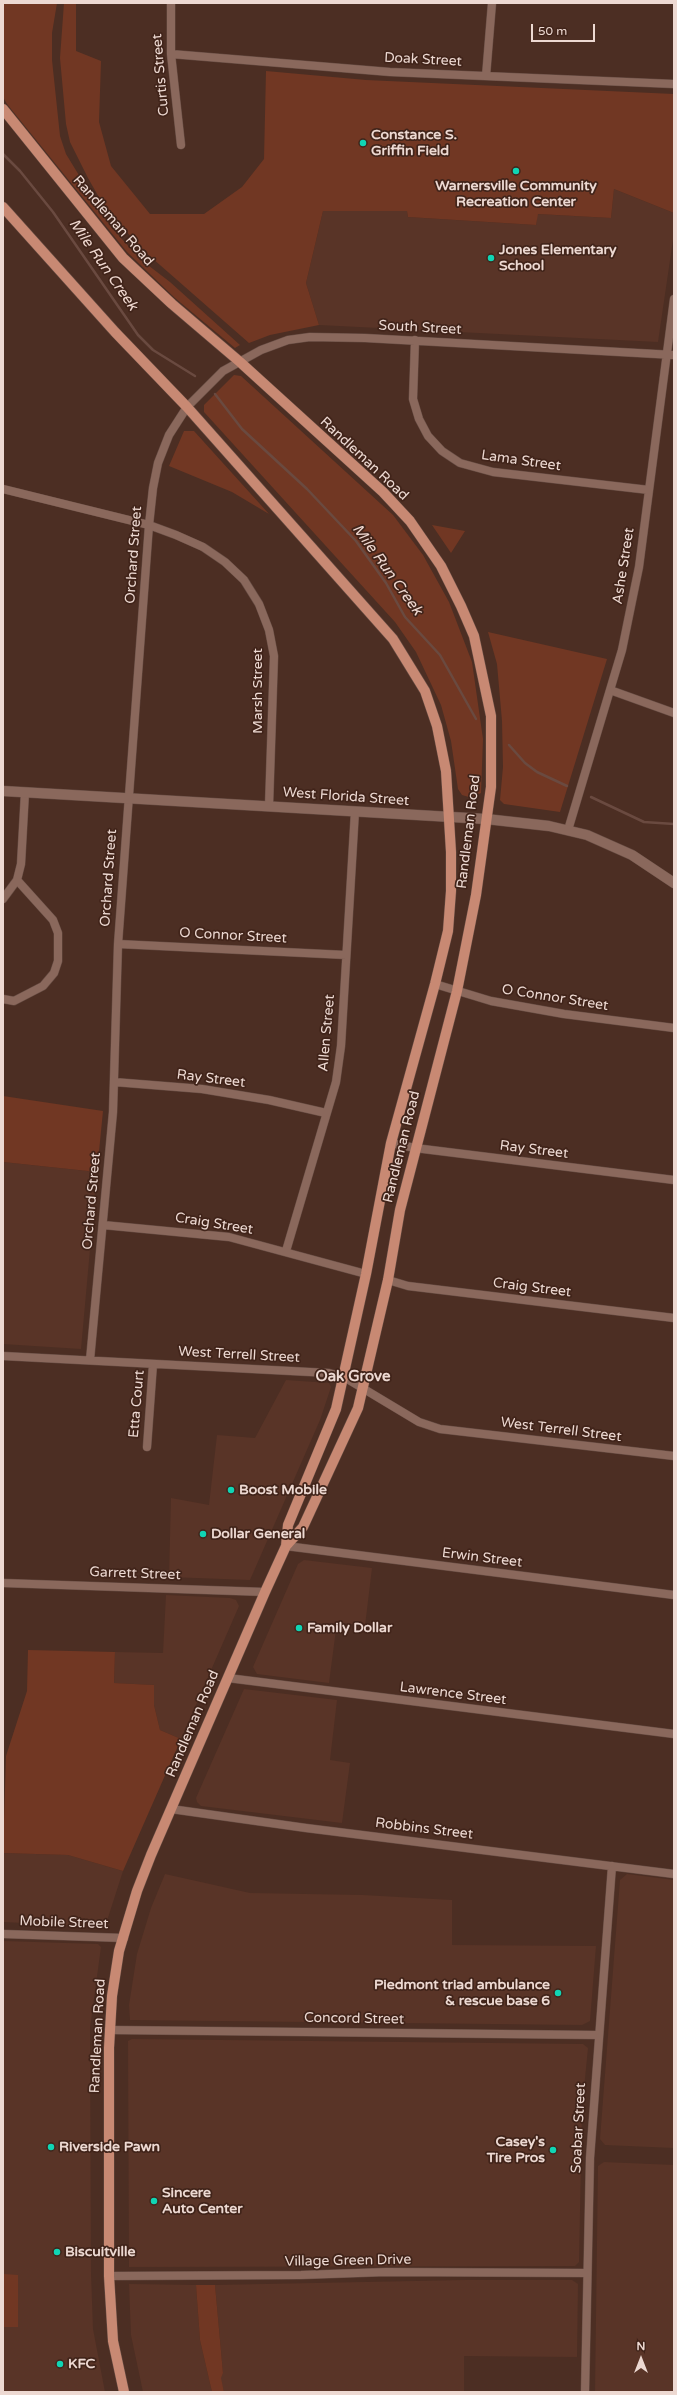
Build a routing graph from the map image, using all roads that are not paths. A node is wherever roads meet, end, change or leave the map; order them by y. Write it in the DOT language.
graph roads {
  1 [pos="171,3"];
  2 [pos="492,3"];
  3 [pos="171,54"];
  4 [pos="486,76"];
  5 [pos="674,84"];
  6 [pos="3,109"];
  7 [pos="181,145"];
  8 [pos="3,207"];
  9 [pos="674,299"];
  10 [pos="415,340"];
  11 [pos="670,355"];
  12 [pos="240,362"];
  13 [pos="187,407"];
  14 [pos="3,489"];
  15 [pos="649,490"];
  16 [pos="149,525"];
  17 [pos="610,690"];
  18 [pos="674,713"];
  19 [pos="3,791"];
  20 [pos="25,792"];
  21 [pos="127,798"];
  22 [pos="269,806"];
  23 [pos="355,811"];
  24 [pos="447,818"];
  25 [pos="486,819"];
  26 [pos="568,830"];
  27 [pos="17,880"];
  28 [pos="674,883"];
  29 [pos="3,899"];
  30 [pos="118,944"];
  31 [pos="346,955"];
  32 [pos="435,984"];
  33 [pos="456,991"];
  34 [pos="3,999"];
  35 [pos="674,1028"];
  36 [pos="114,1082"];
  37 [pos="326,1113"];
  38 [pos="391,1143"];
  39 [pos="415,1148"];
  40 [pos="674,1180"];
  41 [pos="103,1225"];
  42 [pos="286,1251"];
  43 [pos="366,1274"];
  44 [pos="388,1280"];
  45 [pos="674,1318"];
  46 [pos="3,1356"];
  47 [pos="90,1360"];
  48 [pos="153,1364"];
  49 [pos="344,1377"];
  50 [pos="364,1387"];
  51 [pos="147,1447"];
  52 [pos="674,1456"];
  53 [pos="286,1546"];
  54 [pos="3,1583"];
  55 [pos="265,1592"];
  56 [pos="674,1595"];
  57 [pos="228,1678"];
  58 [pos="674,1734"];
  59 [pos="171,1809"];
  60 [pos="612,1866"];
  61 [pos="674,1874"];
  62 [pos="3,1934"];
  63 [pos="124,1938"];
  64 [pos="110,2030"];
  65 [pos="598,2035"];
  66 [pos="587,2273"];
  67 [pos="109,2276"];
  68 [pos="124,2392"];
  69 [pos="585,2392"];
  1 -- 3 [label="street, Curtis Street"];
  2 -- 4 [label="street"];
  3 -- 4 [label="street, Doak Street"];
  3 -- 7 [label="street, Curtis Street"];
  4 -- 5 [label="street, Doak Street"];
  6 -- 12 [label="main road, Randleman Road"];
  8 -- 13 [label="main road, Randleman Road"];
  9 -- 11 [label="street, Ashe Street"];
  10 -- 11 [label="street, South Street"];
  10 -- 12 [label="street, South Street"];
  10 -- 15 [label="street, Lama Street"];
  11 -- 15 [label="street, Ashe Street"];
  12 -- 13 [label="street, South Street"];
  12 -- 25 [label="main road, Randleman Road"];
  13 -- 16 [label="street, Orchard Street"];
  13 -- 24 [label="main road, Randleman Road"];
  14 -- 16 [label="street, Marsh Street"];
  15 -- 17 [label="street, Ashe Street"];
  16 -- 21 [label="street, Orchard Street"];
  16 -- 22 [label="street, Marsh Street"];
  17 -- 18 [label="street"];
  17 -- 26 [label="street, Ashe Street"];
  19 -- 20 [label="main road, West Florida Street"];
  20 -- 21 [label="main road, West Florida Street"];
  20 -- 27 [label="street"];
  21 -- 22 [label="main road, West Florida Street"];
  21 -- 30 [label="street, Orchard Street"];
  22 -- 23 [label="main road, West Florida Street"];
  23 -- 24 [label="main road, West Florida Street"];
  23 -- 31 [label="street, Allen Street"];
  24 -- 25 [label="main road, West Florida Street"];
  24 -- 32 [label="main road, Randleman Road"];
  25 -- 26 [label="main road, West Florida Street"];
  25 -- 33 [label="main road, Randleman Road"];
  26 -- 28 [label="main road, West Florida Street"];
  27 -- 29 [label="street"];
  27 -- 34 [label="street"];
  30 -- 31 [label="street, O Connor Street"];
  30 -- 36 [label="street, Orchard Street"];
  31 -- 37 [label="street, Allen Street"];
  32 -- 33 [label="street, O Connor Street"];
  32 -- 38 [label="main road, Randleman Road"];
  33 -- 35 [label="street, O Connor Street"];
  33 -- 39 [label="main road, Randleman Road"];
  36 -- 37 [label="street, Ray Street"];
  36 -- 41 [label="street, Orchard Street"];
  37 -- 42 [label="street, Allen Street"];
  38 -- 39 [label="street, Ray Street"];
  38 -- 43 [label="main road, Randleman Road"];
  39 -- 40 [label="street, Ray Street"];
  39 -- 44 [label="main road, Randleman Road"];
  41 -- 42 [label="street, Craig Street"];
  41 -- 47 [label="street, Orchard Street"];
  42 -- 43 [label="street, Craig Street"];
  43 -- 49 [label="main road, Randleman Road"];
  44 -- 45 [label="street, Craig Street"];
  44 -- 50 [label="main road, Randleman Road"];
  46 -- 47 [label="street, West Terrell Street"];
  47 -- 48 [label="street, West Terrell Street"];
  48 -- 49 [label="street, West Terrell Street"];
  48 -- 51 [label="street, Etta Court"];
  49 -- 50 [label="street, West Terrell Street"];
  49 -- 53 [label="main road, Randleman Road"];
  50 -- 52 [label="street, West Terrell Street"];
  50 -- 53 [label="main road, Randleman Road"];
  53 -- 55 [label="main road, Randleman Road"];
  53 -- 56 [label="street, Erwin Street"];
  54 -- 55 [label="street, Garrett Street"];
  55 -- 57 [label="main road, Randleman Road"];
  57 -- 58 [label="street, Lawrence Street"];
  57 -- 59 [label="main road, Randleman Road"];
  59 -- 60 [label="street, Robbins Street"];
  59 -- 63 [label="main road, Randleman Road"];
  60 -- 61 [label="street, Robbins Street"];
  60 -- 65 [label="street, Soabar Street"];
  62 -- 63 [label="street, Mobile Street"];
  63 -- 64 [label="main road, Randleman Road"];
  64 -- 65 [label="street, Concord Street"];
  64 -- 67 [label="main road, Randleman Road"];
  65 -- 66 [label="street, Soabar Street"];
  66 -- 67 [label="street, Village Green Drive"];
  66 -- 69 [label="street, Soabar Street"];
  67 -- 68 [label="main road, Randleman Road"];
}
